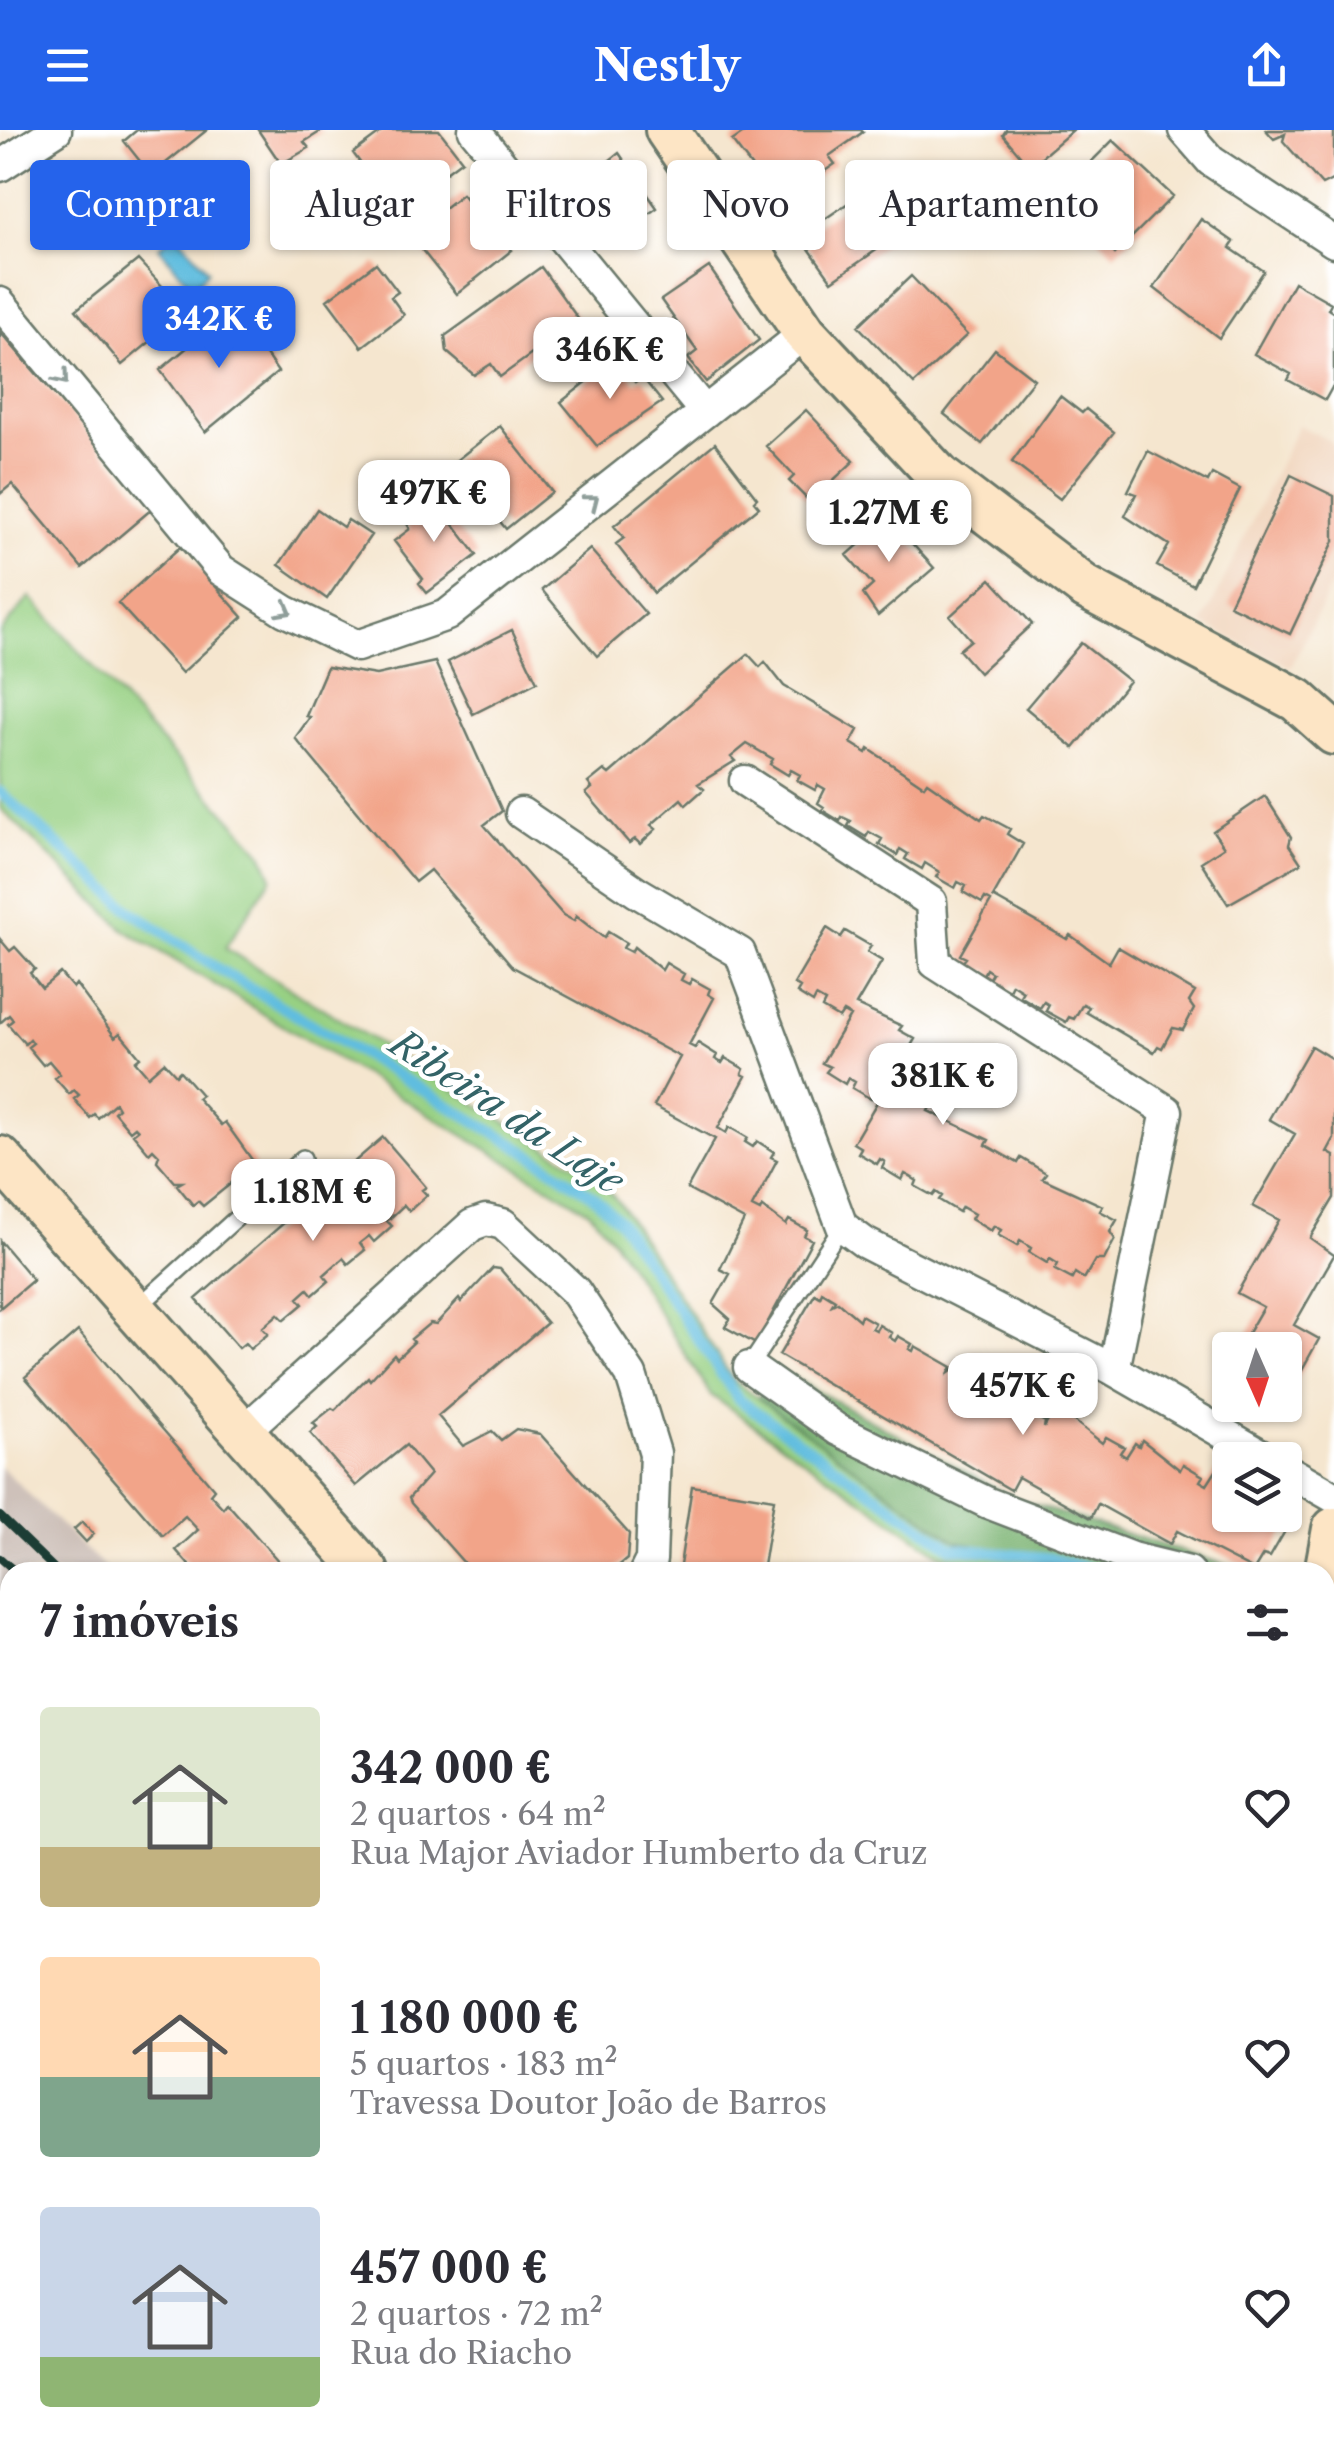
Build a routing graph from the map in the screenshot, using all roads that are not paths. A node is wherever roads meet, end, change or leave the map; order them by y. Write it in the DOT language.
graph roads {
  1 [pos="56,130"];
  2 [pos="474,130"];
  3 [pos="668,130"];
  4 [pos="1184,130"];
  5 [pos="0,166"];
  6 [pos="1334,242"];
  7 [pos="0,303"];
  8 [pos="806,333"];
  9 [pos="705,412"];
  10 [pos="1316,698"];
  11 [pos="1334,733"];
  12 [pos="745,780"];
  13 [pos="521,813"];
  14 [pos="0,1158"];
  15 [pos="304,1158"];
  16 [pos="842,1226"];
  17 [pos="134,1310"];
  18 [pos="749,1367"];
  19 [pos="1114,1370"];
  20 [pos="244,1431"];
  21 [pos="1239,1442"];
  22 [pos="1302,1478"];
  23 [pos="1334,1496"];
  24 [pos="1334,1529"];
  25 [pos="358,1562"];
  26 [pos="650,1562"];
  27 [pos="1148,1562"];
  28 [pos="1328,1562"];
  1 -- 5 [label="street"];
  2 -- 9 [label="street"];
  3 -- 8 [label="street"];
  4 -- 6 [label="street"];
  7 -- 9 [label="street, one-way"];
  8 -- 9 [label="street"];
  8 -- 10 [label="street"];
  10 -- 11 [label="street"];
  12 -- 19 [label="street"];
  13 -- 16 [label="street"];
  14 -- 17 [label="street"];
  15 -- 17 [label="lane"];
  16 -- 18 [label="lane"];
  16 -- 19 [label="street"];
  17 -- 20 [label="street"];
  18 -- 27 [label="street"];
  19 -- 21 [label="street"];
  20 -- 25 [label="street"];
  20 -- 26 [label="street"];
  22 -- 23 [label="street"];
  24 -- 28 [label="street"];
}
